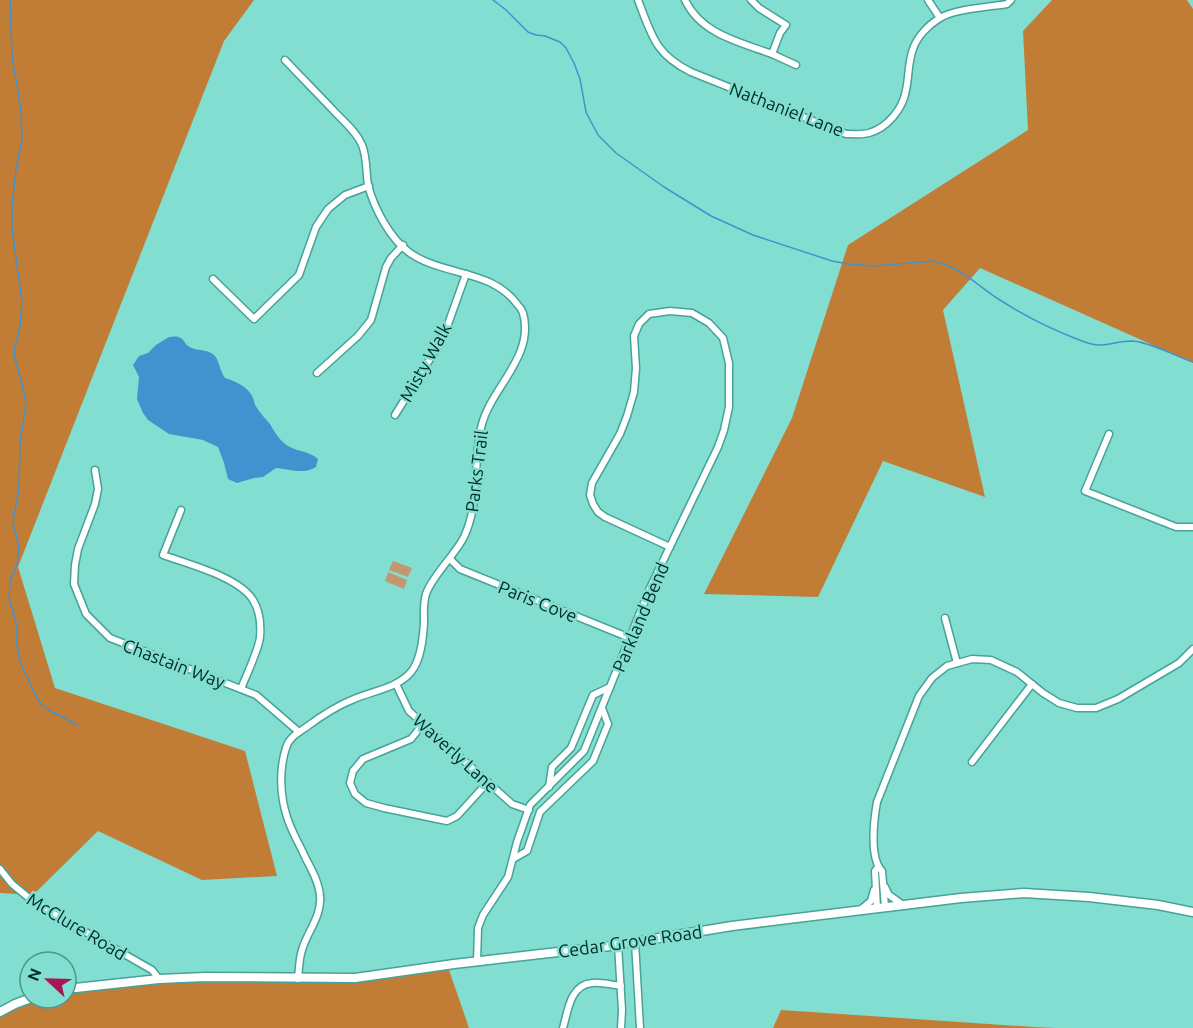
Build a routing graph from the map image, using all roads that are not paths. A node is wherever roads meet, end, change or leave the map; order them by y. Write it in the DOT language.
graph roads {
  1 [pos="638,0"];
  2 [pos="685,0"];
  3 [pos="751,0"];
  4 [pos="928,0"];
  5 [pos="1011,0"];
  6 [pos="940,18"];
  7 [pos="772,54"];
  8 [pos="285,60"];
  9 [pos="796,65"];
  10 [pos="369,186"];
  11 [pos="403,245"];
  12 [pos="466,274"];
  13 [pos="213,279"];
  14 [pos="317,374"];
  15 [pos="395,415"];
  16 [pos="1109,434"];
  17 [pos="95,470"];
  18 [pos="181,510"];
  19 [pos="1193,526"];
  20 [pos="670,547"];
  21 [pos="450,559"];
  22 [pos="945,618"];
  23 [pos="630,638"];
  24 [pos="1193,650"];
  25 [pos="957,663"];
  26 [pos="396,684"];
  27 [pos="1032,684"];
  28 [pos="610,687"];
  29 [pos="241,689"];
  30 [pos="602,708"];
  31 [pos="423,724"];
  32 [pos="299,732"];
  33 [pos="972,762"];
  34 [pos="488,782"];
  35 [pos="549,788"];
  36 [pos="529,810"];
  37 [pos="512,860"];
  38 [pos="0,869"];
  39 [pos="879,884"];
  40 [pos="903,905"];
  41 [pos="881,908"];
  42 [pos="859,910"];
  43 [pos="1193,912"];
  44 [pos="635,942"];
  45 [pos="618,945"];
  46 [pos="477,962"];
  47 [pos="298,978"];
  48 [pos="159,979"];
  49 [pos="621,986"];
  50 [pos="78,988"];
  51 [pos="18,1004"];
  52 [pos="0,1012"];
  53 [pos="563,1028"];
  54 [pos="621,1028"];
  55 [pos="640,1028"];
  1 -- 6 [label="street, Nathaniel Lane"];
  2 -- 7 [label="street"];
  3 -- 7 [label="street"];
  4 -- 6 [label="street"];
  5 -- 6 [label="street"];
  7 -- 9 [label="street"];
  8 -- 10 [label="street, Parks Trail"];
  10 -- 11 [label="street, Parks Trail"];
  10 -- 13 [label="street"];
  11 -- 12 [label="street, Parks Trail"];
  11 -- 14 [label="street"];
  12 -- 15 [label="street, Misty Walk"];
  12 -- 21 [label="street, Parks Trail"];
  16 -- 19 [label="street"];
  17 -- 29 [label="street, Chastain Way"];
  18 -- 29 [label="street"];
  20 -- 20 [label="street, Parkland Bend"];
  20 -- 23 [label="street, Parkland Bend"];
  21 -- 23 [label="street, Paris Cove"];
  21 -- 26 [label="street, Parks Trail"];
  22 -- 25 [label="street"];
  23 -- 28 [label="street, Parkland Bend"];
  24 -- 27 [label="street"];
  25 -- 27 [label="street"];
  25 -- 39 [label="street"];
  26 -- 31 [label="street, Waverly Lane"];
  26 -- 32 [label="street, Parks Trail"];
  27 -- 33 [label="street"];
  28 -- 30 [label="street, Parkland Bend"];
  28 -- 35 [label="street, Parkland Bend"];
  29 -- 32 [label="street, Chastain Way"];
  30 -- 35 [label="street, Parkland Bend"];
  30 -- 37 [label="street, Parkland Bend"];
  31 -- 34 [label="street, Waverly Lane"];
  31 -- 34 [label="street"];
  32 -- 47 [label="street, Parks Trail"];
  34 -- 36 [label="street, Waverly Lane"];
  35 -- 36 [label="street, Parkland Bend"];
  36 -- 37 [label="street, Parkland Bend"];
  37 -- 46 [label="street, Parkland Bend"];
  38 -- 48 [label="street, McClure Road"];
  39 -- 40 [label="street"];
  39 -- 41 [label="street"];
  39 -- 42 [label="street"];
  40 -- 41 [label="main road, Cedar Grove Road"];
  40 -- 43 [label="main road, Cedar Grove Road"];
  41 -- 42 [label="main road, Cedar Grove Road"];
  42 -- 44 [label="main road, Cedar Grove Road"];
  44 -- 45 [label="main road, Cedar Grove Road"];
  44 -- 55 [label="street"];
  45 -- 46 [label="main road, Cedar Grove Road"];
  45 -- 49 [label="street"];
  46 -- 47 [label="main road, Cedar Grove Road"];
  47 -- 48 [label="main road, Cedar Grove Road"];
  48 -- 50 [label="main road, Cedar Grove Road"];
  49 -- 53 [label="street"];
  49 -- 54 [label="street"];
  51 -- 52 [label="main road"];
}
